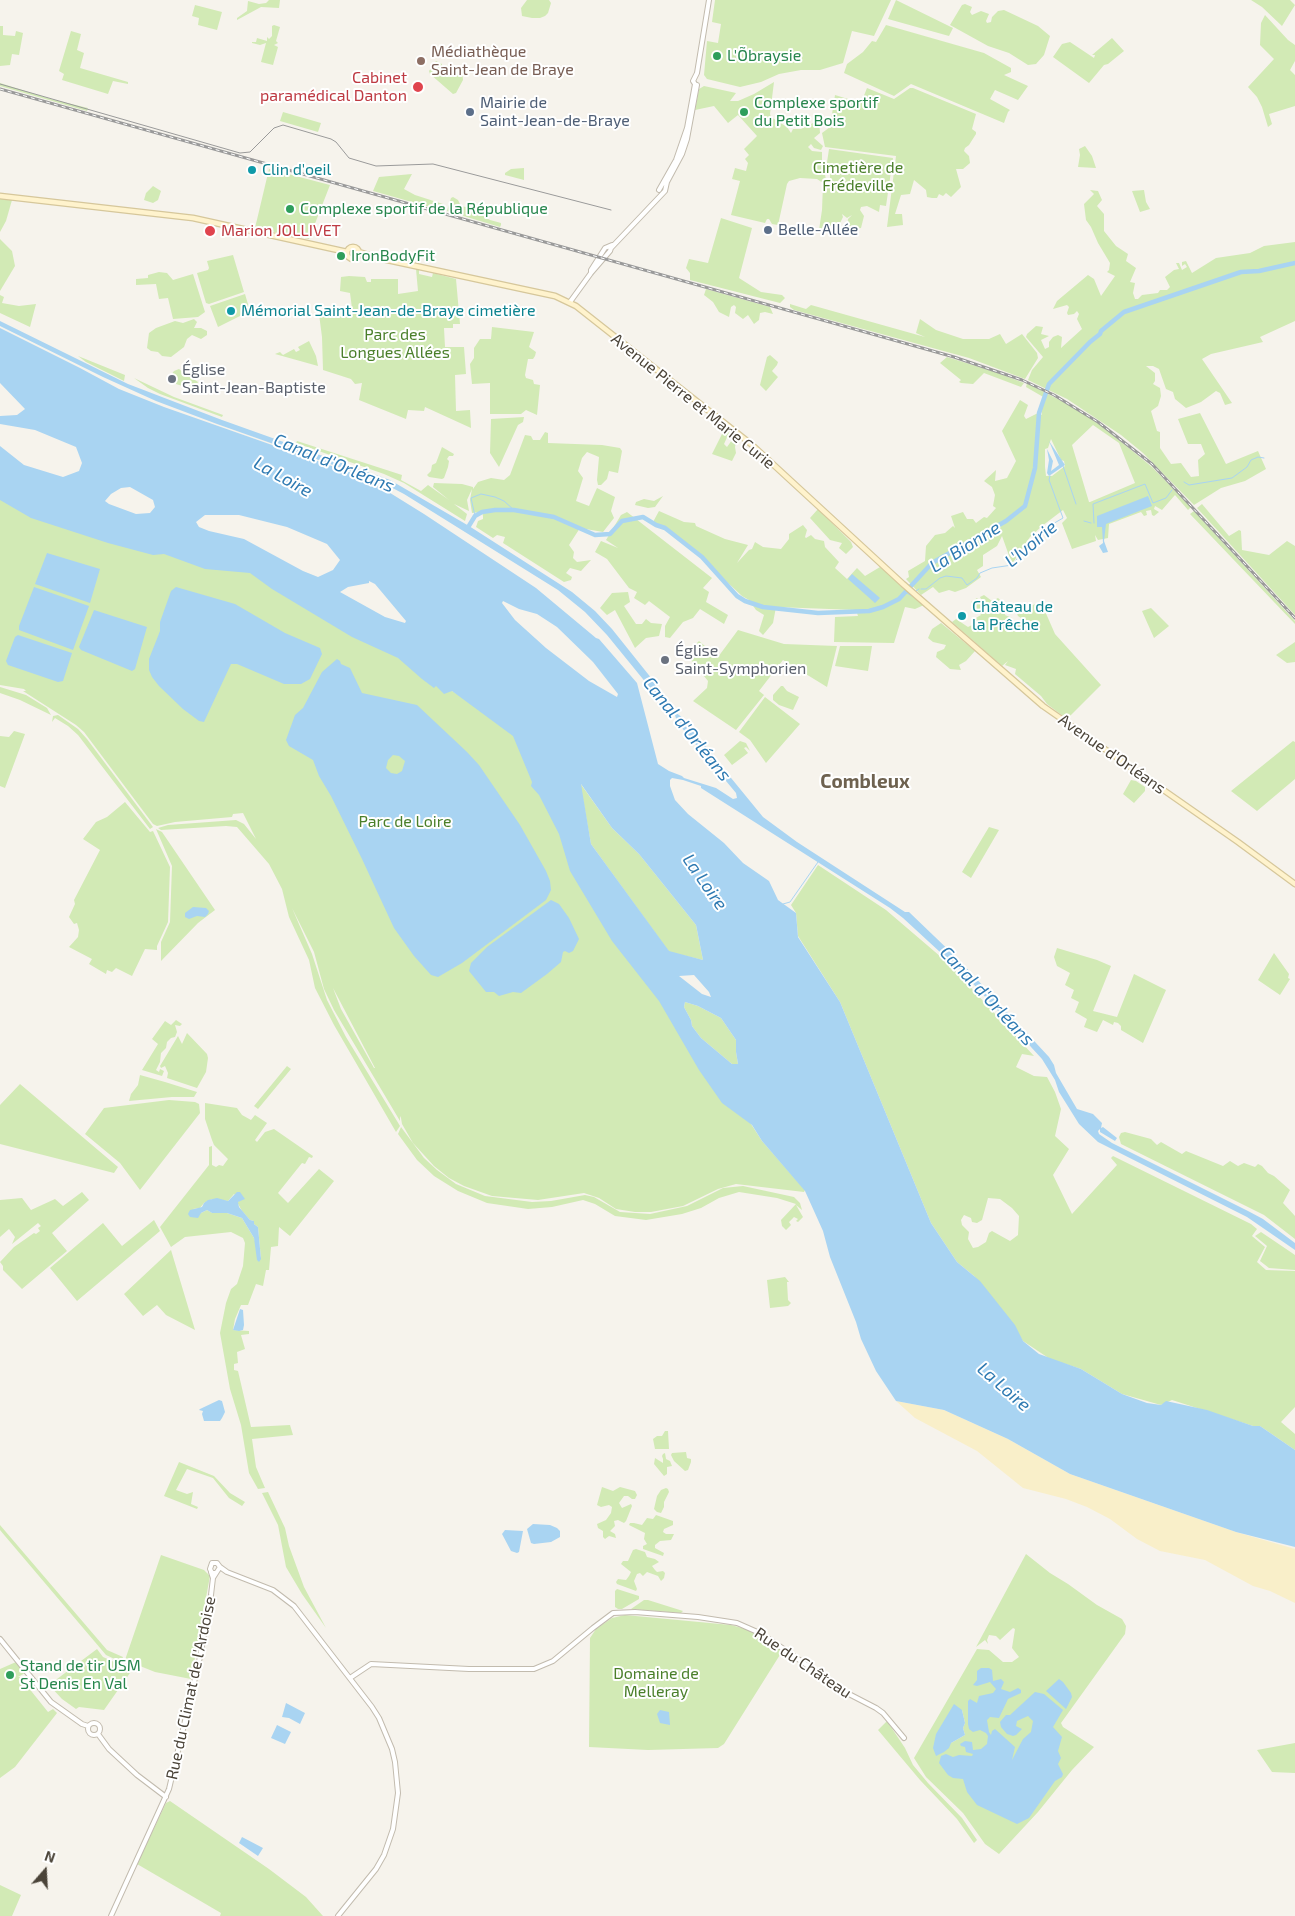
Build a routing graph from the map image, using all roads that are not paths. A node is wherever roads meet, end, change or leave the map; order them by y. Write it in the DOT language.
graph roads {
  1 [pos="710,0"];
  2 [pos="698,81"];
  3 [pos="662,189"];
  4 [pos="0,196"];
  5 [pos="348,250"];
  6 [pos="359,253"];
  7 [pos="570,302"];
  8 [pos="936,613"];
  9 [pos="1295,884"];
  10 [pos="0,1640"];
  11 [pos="350,1678"];
  12 [pos="88,1726"];
  13 [pos="98,1734"];
  14 [pos="904,1738"];
  15 [pos="166,1797"];
  16 [pos="111,1916"];
  17 [pos="338,1916"];
  1 -- 2 [label="street"];
  2 -- 3 [label="street"];
  2 -- 3 [label="street"];
  3 -- 7 [label="street"];
  4 -- 5 [label="main road"];
  5 -- 6 [label="main road"];
  5 -- 6 [label="main road"];
  6 -- 7 [label="main road, Avenue Pierre et Marie Curie"];
  7 -- 8 [label="main road, Avenue Pierre et Marie Curie"];
  8 -- 9 [label="main road, Avenue d'Orléans"];
  10 -- 12 [label="street"];
  11 -- 14 [label="street, Rue du Château"];
  11 -- 15 [label="street, Rue du Climat de l'Ardoise"];
  11 -- 17 [label="street"];
  12 -- 13 [label="street"];
  12 -- 13 [label="street"];
  13 -- 15 [label="street"];
  15 -- 16 [label="street, Rue du Climat de l'Ardoise"];
}
